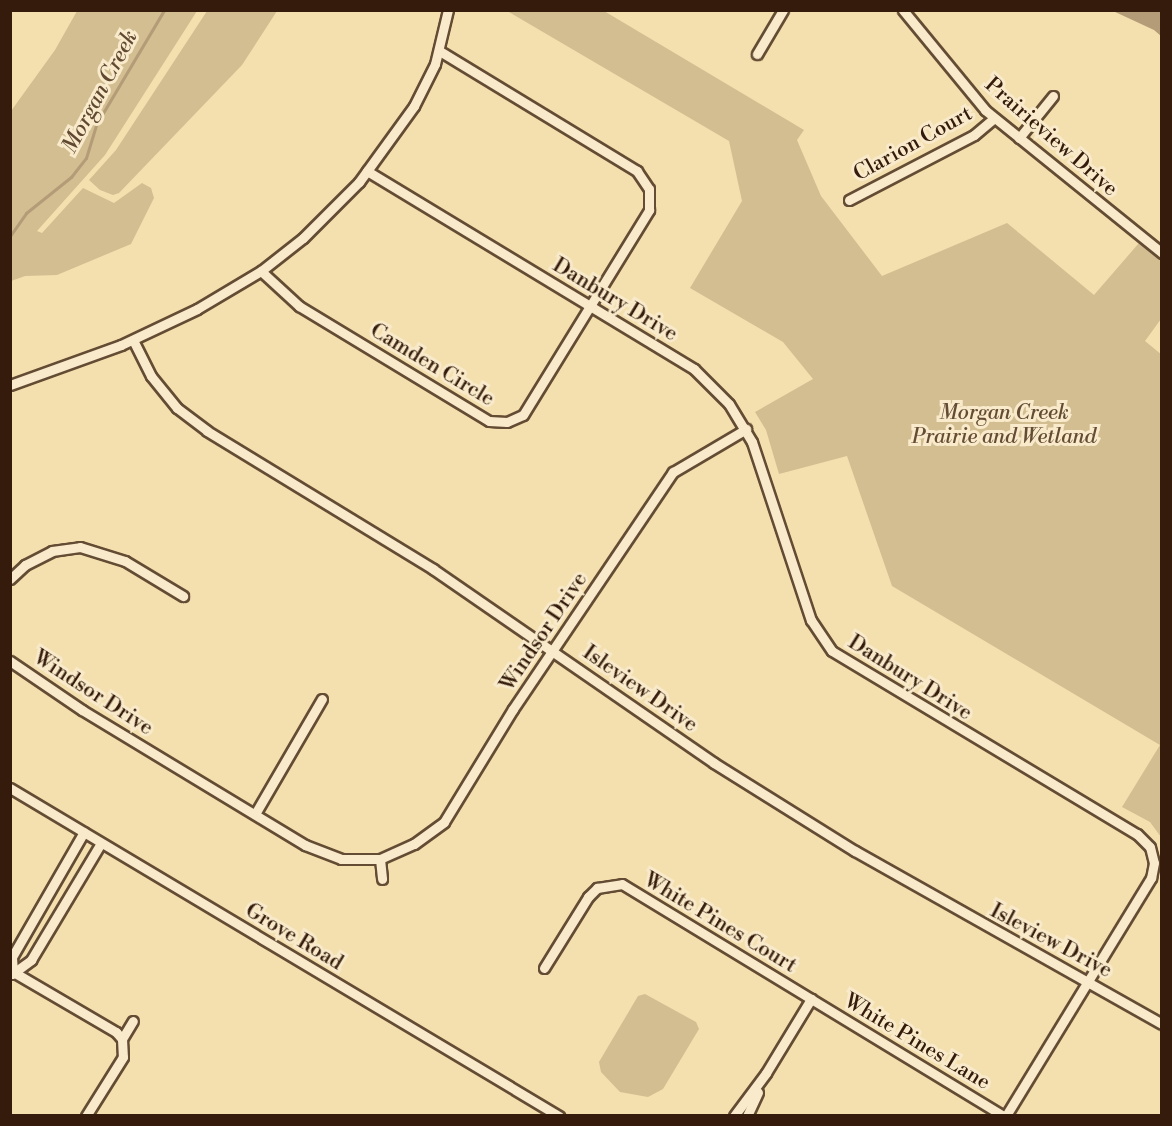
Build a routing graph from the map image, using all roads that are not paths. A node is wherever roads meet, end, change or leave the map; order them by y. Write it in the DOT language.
graph roads {
  1 [pos="448,10"];
  2 [pos="783,10"];
  3 [pos="903,10"];
  4 [pos="440,51"];
  5 [pos="757,54"];
  6 [pos="1053,96"];
  7 [pos="994,118"];
  8 [pos="1019,138"];
  9 [pos="368,171"];
  10 [pos="849,200"];
  11 [pos="1161,253"];
  12 [pos="261,271"];
  13 [pos="591,307"];
  14 [pos="133,340"];
  15 [pos="10,385"];
  16 [pos="746,429"];
  17 [pos="10,579"];
  18 [pos="183,596"];
  19 [pos="553,650"];
  20 [pos="10,661"];
  21 [pos="322,699"];
  22 [pos="10,788"];
  23 [pos="255,814"];
  24 [pos="84,832"];
  25 [pos="101,843"];
  26 [pos="380,859"];
  27 [pos="382,879"];
  28 [pos="544,968"];
  29 [pos="12,973"];
  30 [pos="1089,980"];
  31 [pos="811,999"];
  32 [pos="134,1021"];
  33 [pos="1161,1024"];
  34 [pos="122,1039"];
  35 [pos="766,1073"];
  36 [pos="86,1116"];
  37 [pos="559,1116"];
  38 [pos="734,1116"];
  39 [pos="747,1116"];
  40 [pos="1005,1116"];
  1 -- 4 [label="street"];
  2 -- 5 [label="street"];
  3 -- 7 [label="street, Prairieview Drive"];
  4 -- 9 [label="street"];
  4 -- 13 [label="street, Camden Circle"];
  6 -- 8 [label="street"];
  7 -- 8 [label="street, Prairieview Drive"];
  7 -- 10 [label="street, Clarion Court"];
  8 -- 11 [label="street, Prairieview Drive"];
  9 -- 12 [label="street"];
  9 -- 13 [label="street, Danbury Drive"];
  12 -- 13 [label="street, Camden Circle"];
  12 -- 14 [label="street"];
  13 -- 16 [label="street, Danbury Drive"];
  14 -- 15 [label="street"];
  14 -- 19 [label="street, Isleview Drive"];
  16 -- 19 [label="street, Windsor Drive"];
  16 -- 30 [label="street, Danbury Drive"];
  17 -- 18 [label="street"];
  19 -- 26 [label="street, Windsor Drive"];
  19 -- 30 [label="street, Isleview Drive"];
  20 -- 23 [label="street, Windsor Drive"];
  21 -- 23 [label="street"];
  22 -- 24 [label="street, Grove Road"];
  23 -- 26 [label="street, Windsor Drive"];
  24 -- 25 [label="street, Grove Road"];
  24 -- 29 [label="street"];
  25 -- 29 [label="street"];
  25 -- 37 [label="street, Grove Road"];
  26 -- 27 [label="street"];
  28 -- 31 [label="street, White Pines Court"];
  29 -- 34 [label="street"];
  30 -- 33 [label="street, Isleview Drive"];
  30 -- 40 [label="street, Danbury Drive"];
  31 -- 35 [label="street"];
  31 -- 40 [label="street, White Pines Lane"];
  32 -- 34 [label="street"];
  34 -- 36 [label="street"];
  35 -- 38 [label="street"];
  35 -- 39 [label="street"];
}
